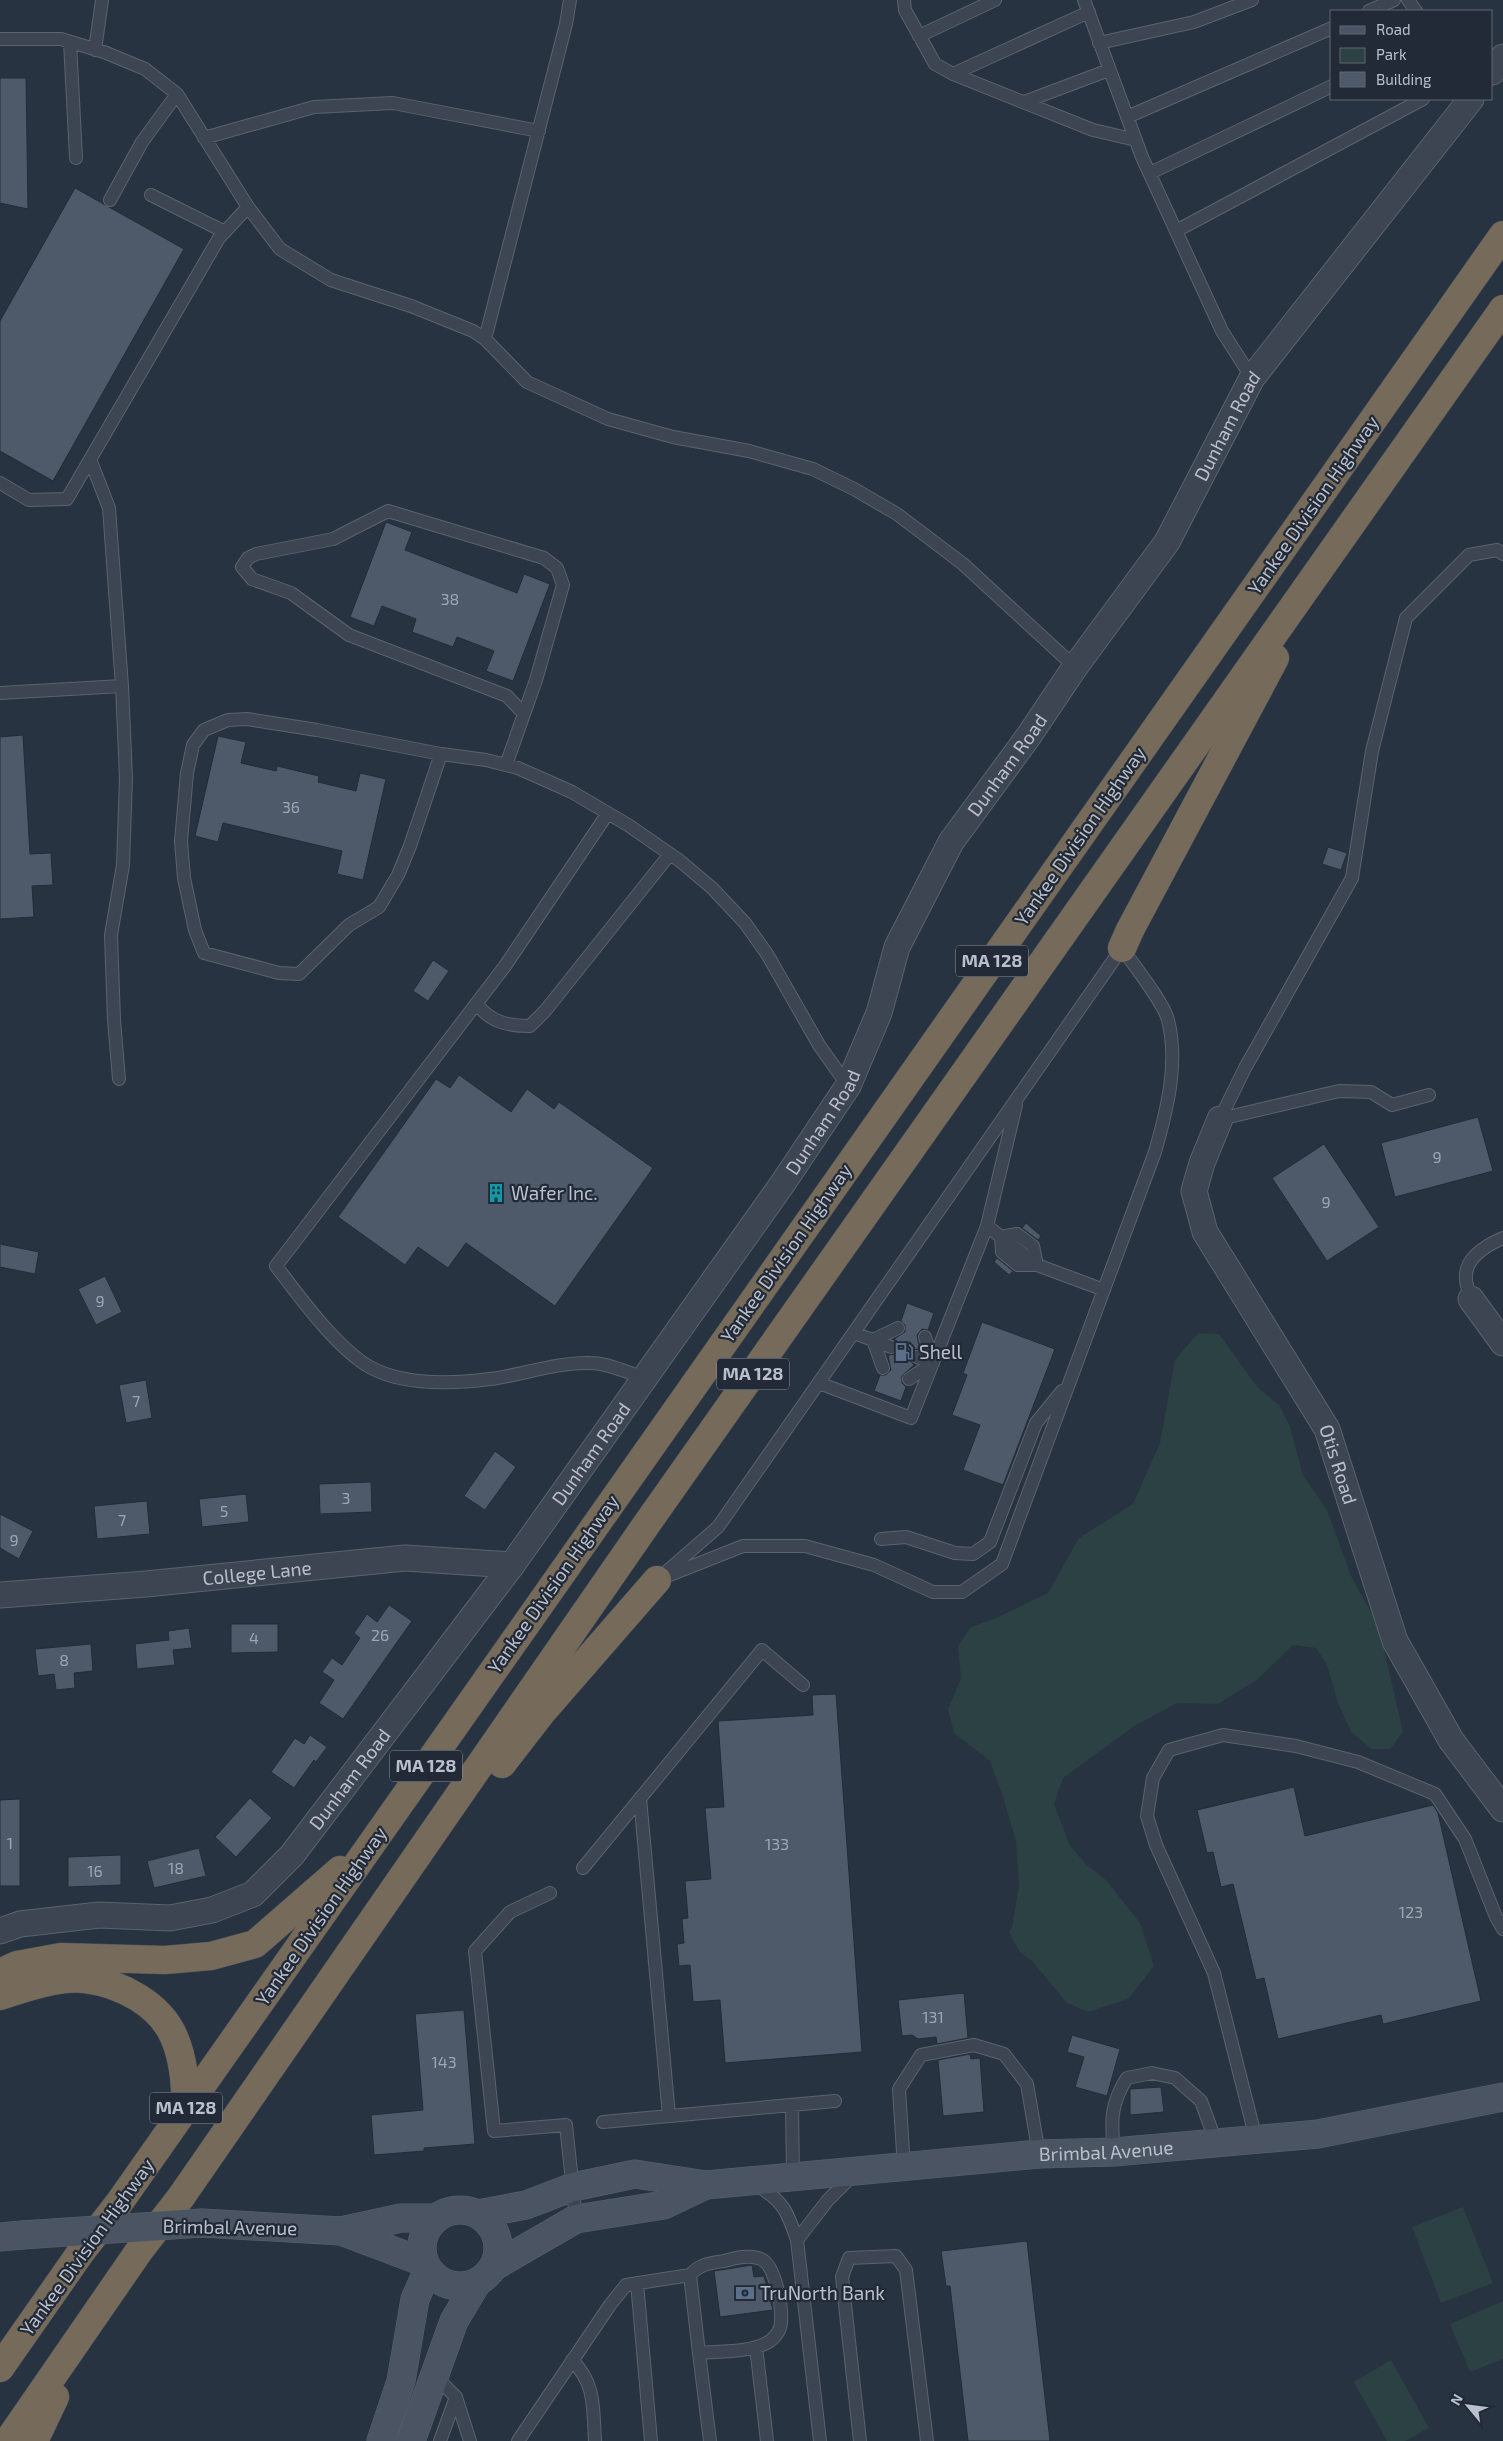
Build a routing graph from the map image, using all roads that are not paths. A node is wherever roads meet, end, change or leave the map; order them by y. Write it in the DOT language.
graph roads {
  1 [pos="102,0"];
  2 [pos="570,0"];
  3 [pos="904,0"];
  4 [pos="995,0"];
  5 [pos="1084,0"];
  6 [pos="1252,0"];
  7 [pos="1394,0"];
  8 [pos="1371,10"];
  9 [pos="1089,12"];
  10 [pos="1330,29"];
  11 [pos="919,36"];
  12 [pos="0,39"];
  13 [pos="70,42"];
  14 [pos="1099,43"];
  15 [pos="95,50"];
  16 [pos="1503,57"];
  17 [pos="1109,70"];
  18 [pos="1493,71"];
  19 [pos="953,74"];
  20 [pos="1330,87"];
  21 [pos="177,94"];
  22 [pos="1422,100"];
  23 [pos="1470,100"];
  24 [pos="1024,102"];
  25 [pos="1127,117"];
  26 [pos="539,131"];
  27 [pos="204,138"];
  28 [pos="1136,140"];
  29 [pos="76,158"];
  30 [pos="1150,172"];
  31 [pos="151,195"];
  32 [pos="110,200"];
  33 [pos="248,207"];
  34 [pos="1176,231"];
  35 [pos="225,232"];
  36 [pos="1503,235"];
  37 [pos="1503,309"];
  38 [pos="485,339"];
  39 [pos="1252,378"];
  40 [pos="90,459"];
  41 [pos="0,483"];
  42 [pos="1331,554"];
  43 [pos="1503,554"];
  44 [pos="1075,667"];
  45 [pos="122,686"];
  46 [pos="0,693"];
  47 [pos="524,714"];
  48 [pos="441,754"];
  49 [pos="506,765"];
  50 [pos="608,813"];
  51 [pos="670,854"];
  52 [pos="1122,948"];
  53 [pos="476,1004"];
  54 [pos="119,1079"];
  55 [pos="848,1086"];
  56 [pos="1429,1095"];
  57 [pos="1018,1098"];
  58 [pos="1220,1119"];
  59 [pos="987,1226"];
  60 [pos="1001,1236"];
  61 [pos="1503,1238"];
  62 [pos="1037,1265"];
  63 [pos="1104,1290"];
  64 [pos="1471,1298"];
  65 [pos="898,1328"];
  66 [pos="854,1333"];
  67 [pos="925,1337"];
  68 [pos="873,1340"];
  69 [pos="1503,1343"];
  70 [pos="891,1347"];
  71 [pos="917,1357"];
  72 [pos="933,1363"];
  73 [pos="883,1368"];
  74 [pos="645,1378"];
  75 [pos="910,1379"];
  76 [pos="819,1383"];
  77 [pos="1069,1383"];
  78 [pos="881,1539"];
  79 [pos="512,1564"];
  80 [pos="658,1580"];
  81 [pos="0,1595"];
  82 [pos="802,1685"];
  83 [pos="640,1798"];
  84 [pos="1503,1809"];
  85 [pos="370,1845"];
  86 [pos="583,1868"];
  87 [pos="550,1892"];
  88 [pos="1503,1929"];
  89 [pos="0,1931"];
  90 [pos="0,1973"];
  91 [pos="0,1996"];
  92 [pos="291,2038"];
  93 [pos="1503,2097"];
  94 [pos="835,2101"];
  95 [pos="792,2105"];
  96 [pos="186,2108"];
  97 [pos="669,2116"];
  98 [pos="604,2122"];
  99 [pos="1256,2138"];
  100 [pos="1216,2142"];
  101 [pos="1114,2152"];
  102 [pos="1039,2154"];
  103 [pos="904,2168"];
  104 [pos="855,2173"];
  105 [pos="793,2178"];
  106 [pos="750,2182"];
  107 [pos="706,2185"];
  108 [pos="574,2187"];
  109 [pos="478,2214"];
  110 [pos="435,2218"];
  111 [pos="576,2219"];
  112 [pos="341,2231"];
  113 [pos="11,2236"];
  114 [pos="797,2240"];
  115 [pos="139,2251"];
  116 [pos="425,2266"];
  117 [pos="484,2275"];
  118 [pos="690,2275"];
  119 [pos="637,2283"];
  120 [pos="756,2347"];
  121 [pos="699,2353"];
  122 [pos="572,2360"];
  123 [pos="0,2368"];
  124 [pos="434,2375"];
  125 [pos="456,2397"];
  126 [pos="8,2441"];
  127 [pos="34,2441"];
  128 [pos="381,2441"];
  129 [pos="411,2441"];
  130 [pos="440,2441"];
  131 [pos="470,2441"];
  132 [pos="518,2441"];
  133 [pos="595,2441"];
  134 [pos="652,2441"];
  135 [pos="710,2441"];
  136 [pos="767,2441"];
  137 [pos="820,2441"];
  138 [pos="860,2441"];
  139 [pos="927,2441"];
  1 -- 15 [label="lane"];
  2 -- 26 [label="lane"];
  3 -- 11 [label="lane"];
  4 -- 11 [label="lane"];
  5 -- 9 [label="lane"];
  6 -- 14 [label="lane"];
  7 -- 8 [label="lane"];
  9 -- 14 [label="lane"];
  9 -- 19 [label="lane"];
  10 -- 25 [label="lane"];
  11 -- 19 [label="lane"];
  12 -- 13 [label="lane"];
  13 -- 15 [label="lane"];
  13 -- 29 [label="lane"];
  14 -- 17 [label="lane"];
  15 -- 21 [label="lane"];
  16 -- 18 [label="street"];
  17 -- 24 [label="lane"];
  17 -- 25 [label="lane"];
  19 -- 24 [label="lane"];
  20 -- 30 [label="lane"];
  21 -- 27 [label="lane"];
  21 -- 32 [label="lane"];
  22 -- 34 [label="lane"];
  23 -- 39 [label="street, Dunham Road"];
  24 -- 28 [label="lane"];
  25 -- 28 [label="lane"];
  26 -- 27 [label="lane"];
  26 -- 38 [label="lane"];
  27 -- 33 [label="lane"];
  28 -- 30 [label="lane"];
  30 -- 34 [label="lane"];
  31 -- 35 [label="lane"];
  33 -- 35 [label="lane"];
  33 -- 38 [label="lane"];
  34 -- 39 [label="lane"];
  35 -- 40 [label="lane"];
  36 -- 85 [label="highway, Yankee Division Highway / MA 128"];
  37 -- 42 [label="highway, MA 128"];
  38 -- 44 [label="lane"];
  39 -- 44 [label="street, Dunham Road"];
  40 -- 41 [label="lane"];
  40 -- 45 [label="lane"];
  42 -- 52 [label="highway"];
  42 -- 92 [label="highway, MA 128"];
  43 -- 58 [label="lane"];
  44 -- 55 [label="street, Dunham Road"];
  45 -- 46 [label="lane"];
  45 -- 54 [label="lane"];
  47 -- 47 [label="lane"];
  47 -- 49 [label="lane"];
  48 -- 48 [label="lane"];
  48 -- 49 [label="lane"];
  49 -- 50 [label="lane"];
  50 -- 51 [label="lane"];
  50 -- 53 [label="lane"];
  51 -- 53 [label="lane"];
  51 -- 55 [label="lane"];
  52 -- 57 [label="lane"];
  52 -- 63 [label="lane"];
  53 -- 74 [label="lane"];
  55 -- 74 [label="street, Dunham Road"];
  56 -- 58 [label="lane"];
  57 -- 59 [label="lane"];
  57 -- 66 [label="lane"];
  58 -- 84 [label="street, Otis Road"];
  59 -- 60 [label="lane"];
  59 -- 72 [label="lane"];
  60 -- 62 [label="lane"];
  60 -- 62 [label="lane"];
  61 -- 64 [label="lane"];
  62 -- 63 [label="lane"];
  63 -- 77 [label="lane"];
  64 -- 69 [label="street"];
  65 -- 68 [label="lane"];
  66 -- 68 [label="lane"];
  66 -- 76 [label="lane"];
  67 -- 72 [label="lane"];
  68 -- 70 [label="lane"];
  68 -- 73 [label="lane"];
  71 -- 72 [label="lane"];
  72 -- 75 [label="lane"];
  72 -- 76 [label="lane"];
  74 -- 79 [label="street, Dunham Road"];
  76 -- 80 [label="lane"];
  77 -- 78 [label="lane"];
  77 -- 80 [label="lane"];
  79 -- 81 [label="street, College Lane"];
  79 -- 89 [label="street, Dunham Road"];
  80 -- 92 [label="highway"];
  82 -- 83 [label="lane"];
  83 -- 86 [label="lane"];
  83 -- 97 [label="lane"];
  85 -- 90 [label="highway"];
  85 -- 96 [label="highway, Yankee Division Highway / MA 128"];
  87 -- 108 [label="lane"];
  88 -- 99 [label="lane"];
  91 -- 96 [label="highway"];
  92 -- 115 [label="highway, MA 128"];
  93 -- 99 [label="main road, Brimbal Avenue"];
  94 -- 95 [label="lane"];
  95 -- 97 [label="lane"];
  95 -- 105 [label="lane"];
  96 -- 123 [label="highway, Yankee Division Highway / MA 128"];
  97 -- 98 [label="lane"];
  99 -- 100 [label="main road, Brimbal Avenue"];
  100 -- 101 [label="main road, Brimbal Avenue"];
  100 -- 101 [label="lane"];
  101 -- 102 [label="main road, Brimbal Avenue"];
  102 -- 103 [label="main road, Brimbal Avenue"];
  102 -- 103 [label="lane"];
  103 -- 104 [label="main road, Brimbal Avenue"];
  104 -- 105 [label="main road, Brimbal Avenue"];
  104 -- 114 [label="lane"];
  105 -- 106 [label="main road, Brimbal Avenue"];
  106 -- 107 [label="main road, Brimbal Avenue"];
  106 -- 114 [label="lane"];
  107 -- 108 [label="main road"];
  107 -- 111 [label="main road"];
  108 -- 109 [label="main road"];
  108 -- 111 [label="lane"];
  109 -- 110 [label="main road"];
  109 -- 117 [label="main road"];
  110 -- 112 [label="main road"];
  110 -- 116 [label="main road"];
  111 -- 117 [label="main road"];
  112 -- 113 [label="main road, Brimbal Avenue, bridge"];
  112 -- 116 [label="main road"];
  114 -- 137 [label="lane"];
  115 -- 126 [label="highway, MA 128"];
  115 -- 127 [label="highway"];
  116 -- 117 [label="main road"];
  116 -- 128 [label="main road"];
  117 -- 124 [label="main road"];
  118 -- 119 [label="lane"];
  118 -- 120 [label="lane"];
  118 -- 121 [label="lane"];
  119 -- 122 [label="lane"];
  119 -- 134 [label="lane"];
  120 -- 121 [label="lane"];
  120 -- 136 [label="lane"];
  121 -- 135 [label="lane"];
  122 -- 132 [label="lane"];
  122 -- 133 [label="lane"];
  124 -- 125 [label="lane"];
  124 -- 129 [label="main road"];
  125 -- 130 [label="lane"];
  125 -- 131 [label="lane"];
  138 -- 139 [label="lane"];
}
